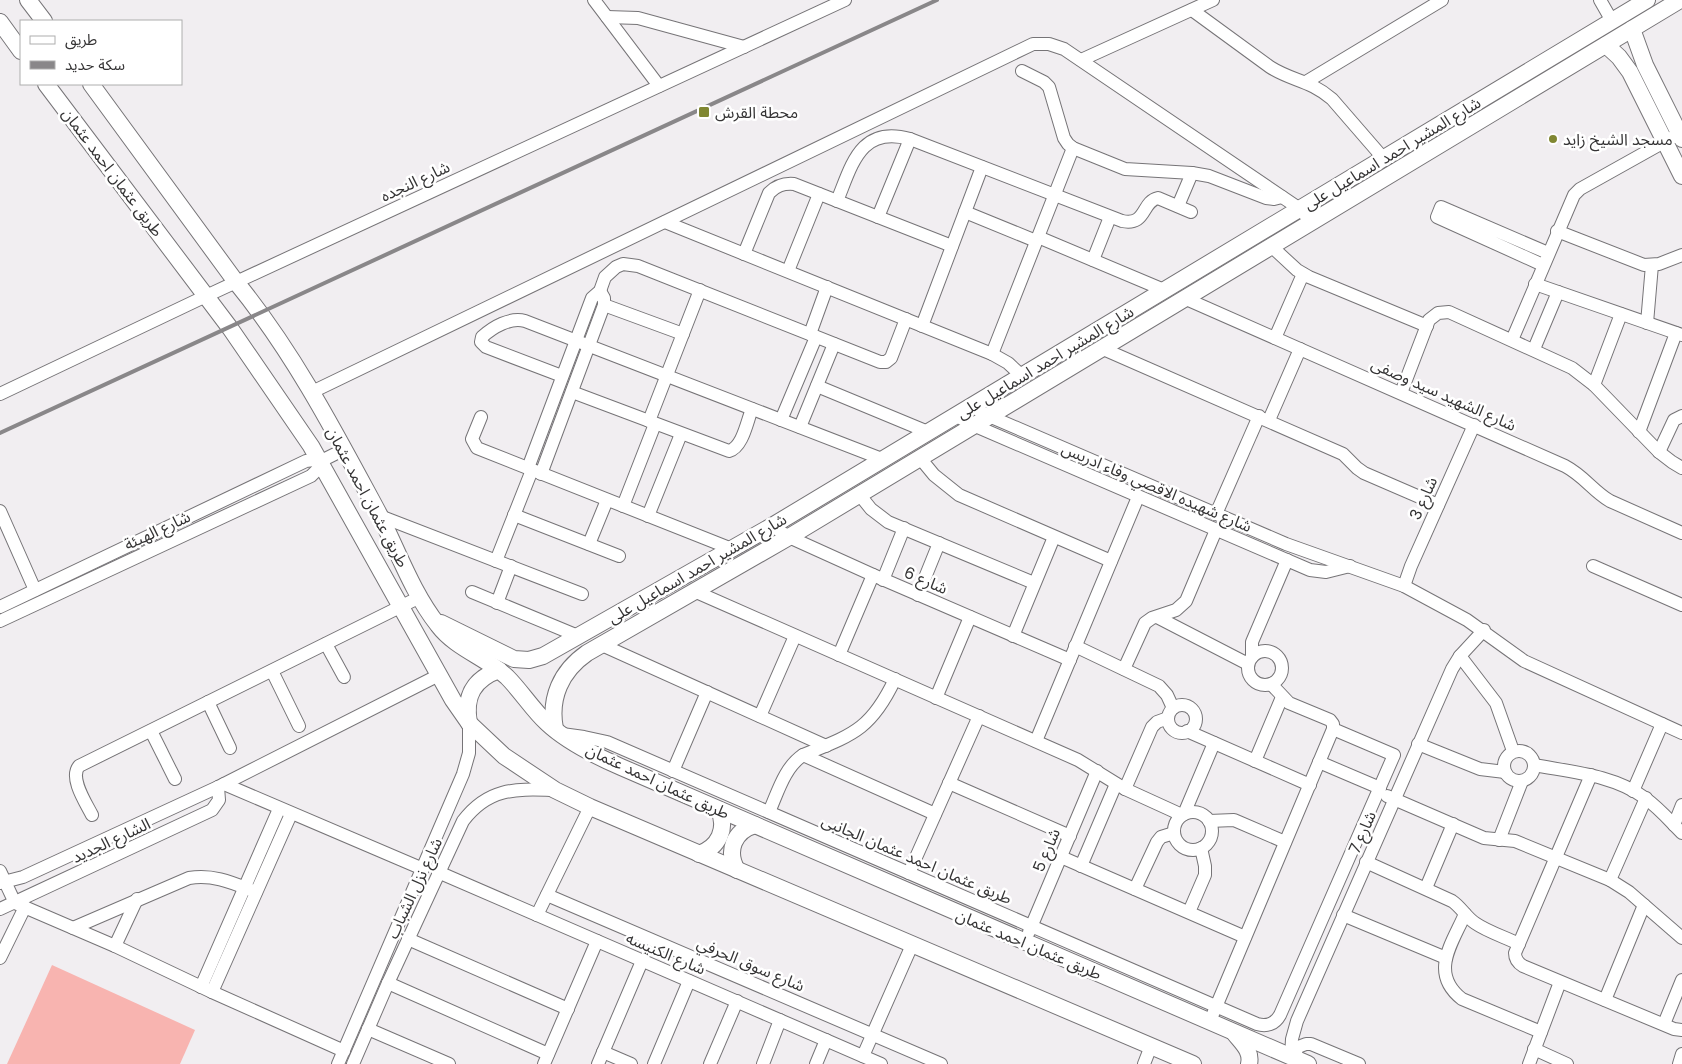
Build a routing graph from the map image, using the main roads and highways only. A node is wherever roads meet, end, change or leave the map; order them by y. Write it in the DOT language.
graph roads {
  1 [pos="28,0"];
  2 [pos="1647,0"];
  3 [pos="1680,0"];
  4 [pos="43,20"];
  5 [pos="0,22"];
  6 [pos="1632,30"];
  7 [pos="1606,45"];
  8 [pos="20,49"];
  9 [pos="47,85"];
  10 [pos="92,85"];
  11 [pos="1681,136"];
  12 [pos="1682,176"];
  13 [pos="308,386"];
  14 [pos="311,446"];
  15 [pos="432,618"];
  16 [pos="499,670"];
  17 [pos="469,722"];
  18 [pos="558,732"];
  19 [pos="720,810"];
  20 [pos="755,826"];
  21 [pos="699,854"];
  22 [pos="737,870"];
  23 [pos="1234,1034"];
  24 [pos="1295,1061"];
  25 [pos="1193,1064"];
  26 [pos="1249,1064"];
  1 -- 4 [label="main road"];
  2 -- 15 [label="main road, شارع المشير احمد اسماعيل على"];
  3 -- 6 [label="main road, شارع المشير احمد اسماعيل على"];
  5 -- 8 [label="main road"];
  6 -- 7 [label="main road, شارع المشير احمد اسماعيل على"];
  6 -- 11 [label="main road"];
  7 -- 12 [label="main road"];
  7 -- 18 [label="main road, شارع المشير احمد اسماعيل على"];
  9 -- 14 [label="main road, طريق عثمان احمد عثمان"];
  10 -- 13 [label="main road, طريق عثمان احمد عثمان"];
  13 -- 14 [label="main road"];
  13 -- 15 [label="main road, طريق عثمان احمد عثمان"];
  14 -- 17 [label="main road, طريق عثمان احمد عثمان"];
  15 -- 16 [label="main road, طريق عثمان احمد عثمان"];
  16 -- 17 [label="main road"];
  16 -- 18 [label="main road, طريق عثمان احمد عثمان"];
  17 -- 21 [label="main road, طريق عثمان احمد عثمان"];
  18 -- 19 [label="main road, طريق عثمان احمد عثمان"];
  19 -- 20 [label="main road, طريق عثمان احمد عثمان"];
  19 -- 21 [label="main road"];
  20 -- 22 [label="main road"];
  20 -- 23 [label="main road, طريق عثمان احمد عثمان"];
  21 -- 22 [label="main road, طريق عثمان احمد عثمان"];
  22 -- 25 [label="main road, طريق عثمان احمد عثمان"];
  23 -- 24 [label="main road, طريق عثمان احمد عثمان"];
  23 -- 26 [label="main road"];
}
